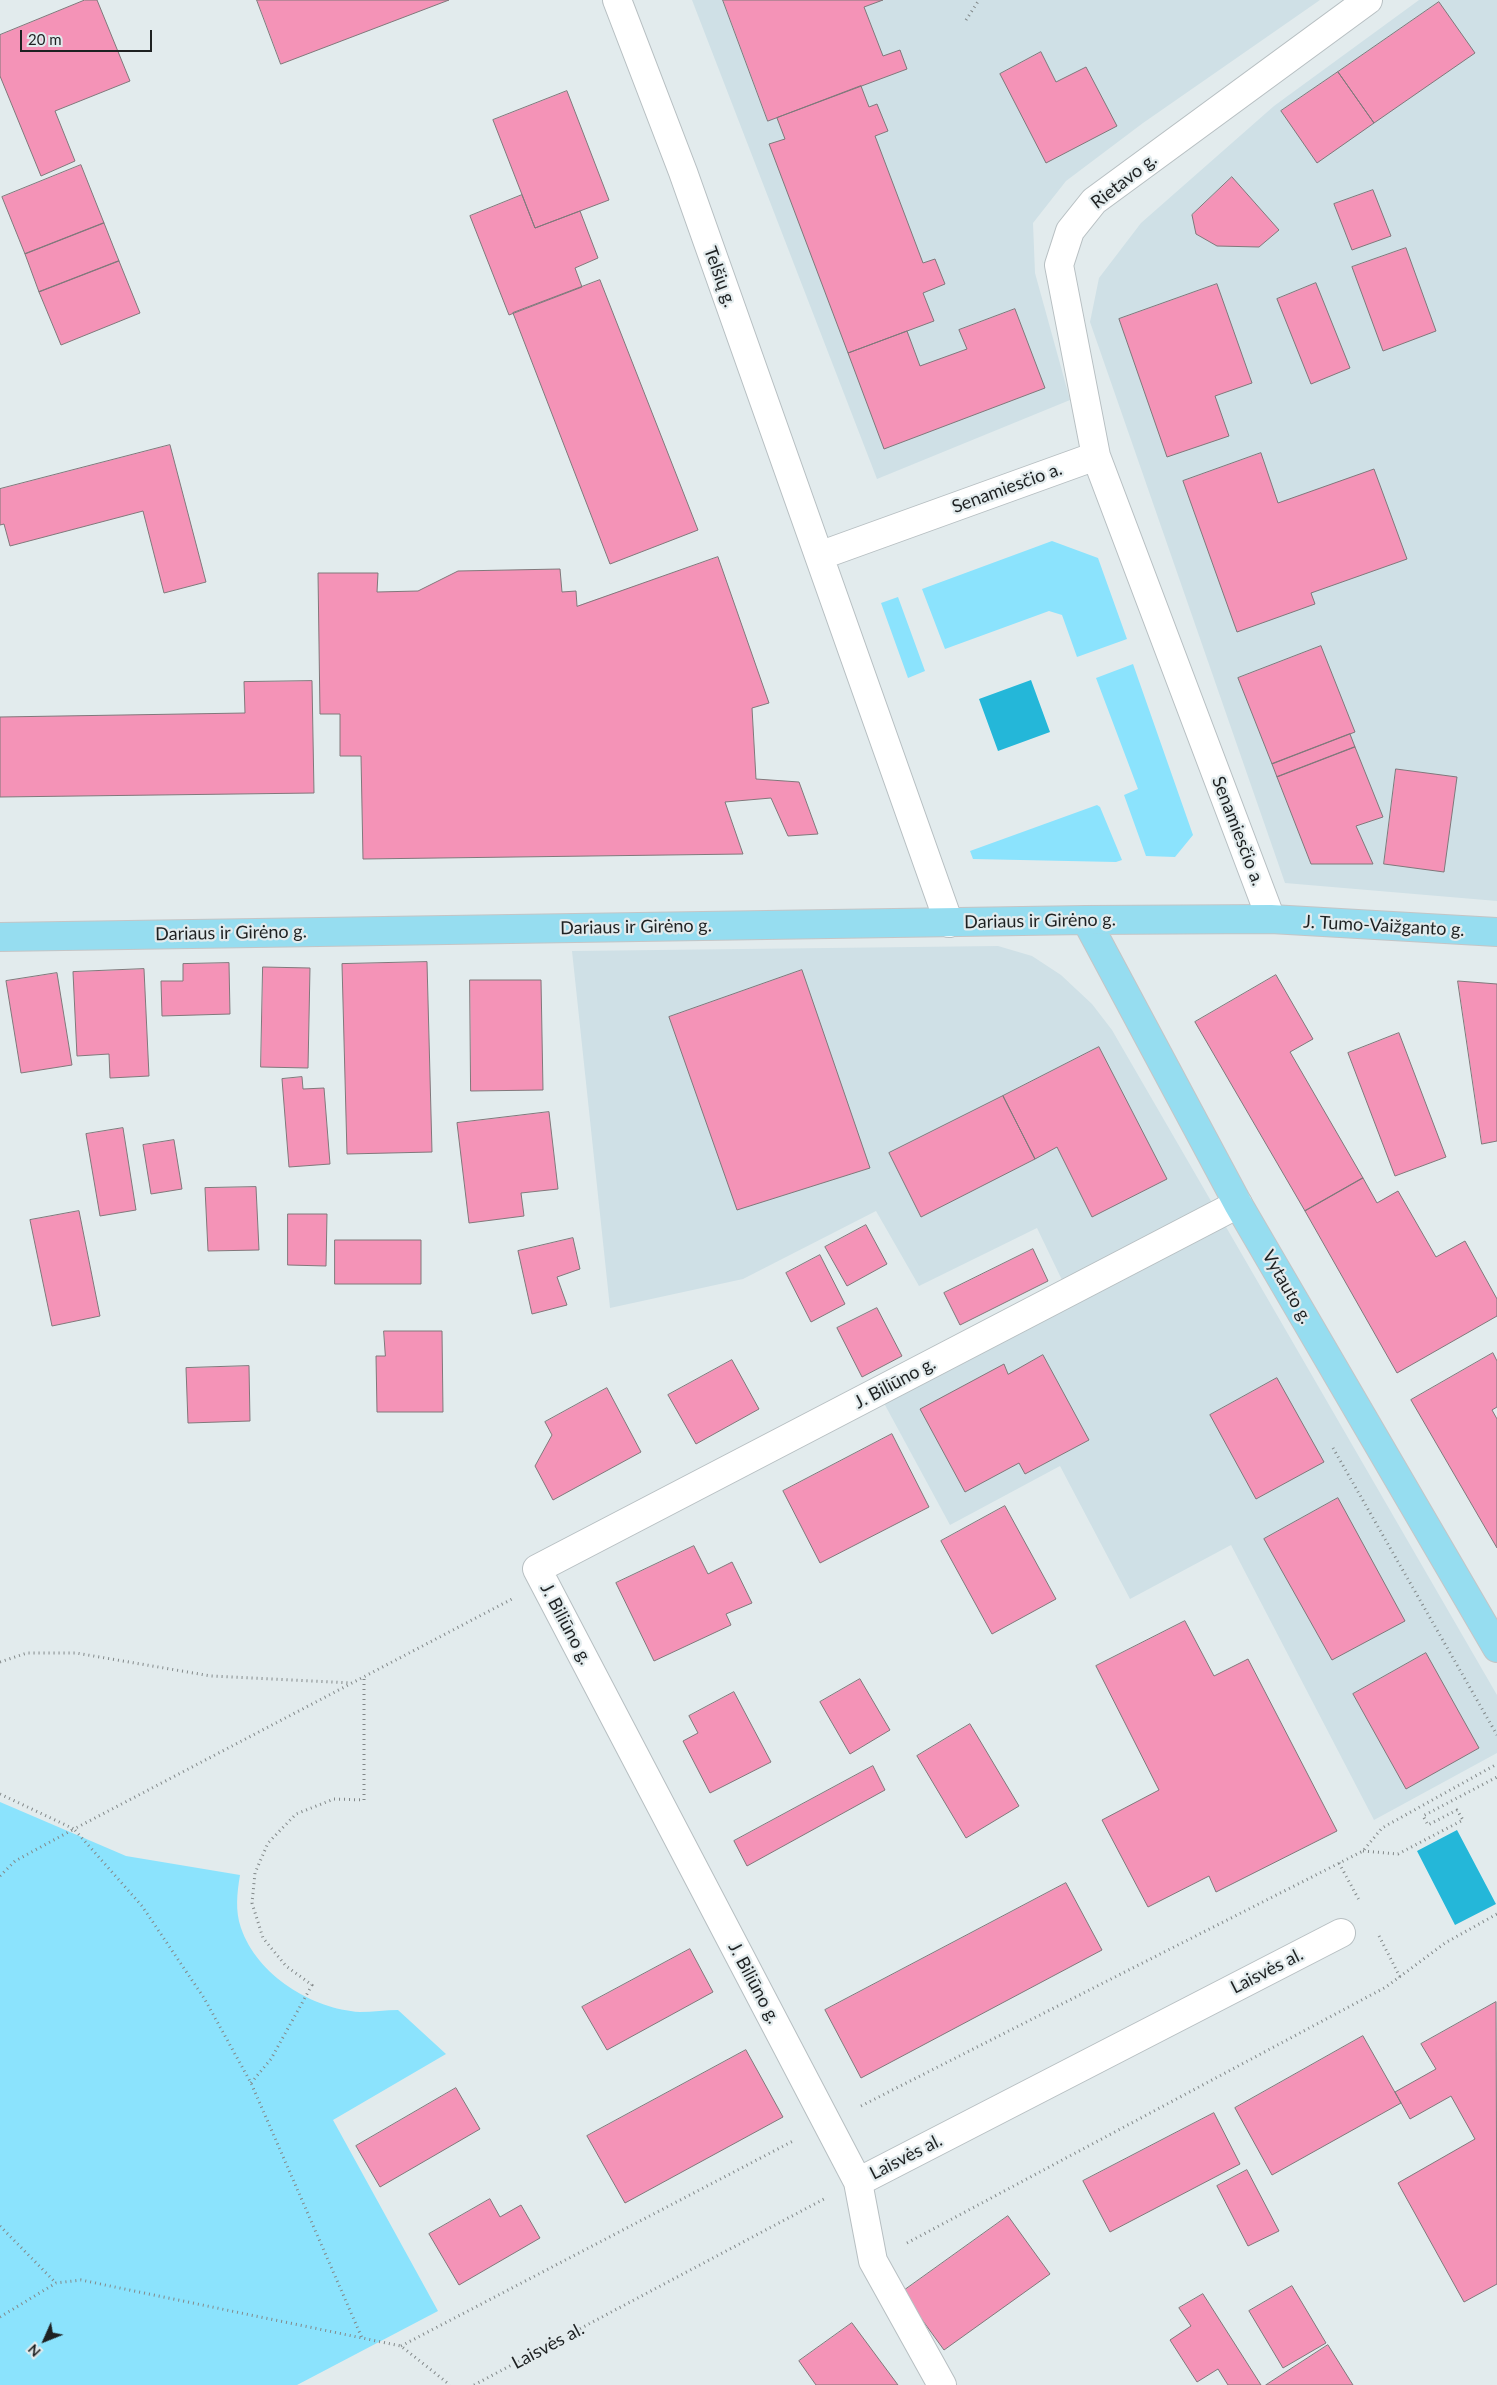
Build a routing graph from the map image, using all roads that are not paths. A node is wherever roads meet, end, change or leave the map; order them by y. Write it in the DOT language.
graph roads {
  1 [pos="617,0"];
  2 [pos="1368,0"];
  3 [pos="1096,456"];
  4 [pos="819,556"];
  5 [pos="1271,919"];
  6 [pos="1086,920"];
  7 [pos="949,922"];
  8 [pos="1497,932"];
  9 [pos="0,937"];
  10 [pos="1238,1204"];
  11 [pos="1497,1648"];
  12 [pos="1341,1933"];
  13 [pos="858,2182"];
  14 [pos="942,2385"];
  1 -- 4 [label="street, Telšių g."];
  2 -- 3 [label="street, Rietavo g."];
  3 -- 4 [label="street, Senamiesčio a."];
  3 -- 5 [label="street, Senamiesčio a."];
  4 -- 7 [label="street"];
  5 -- 6 [label="main road, Dariaus ir Girėno g."];
  5 -- 8 [label="main road, J. Tumo-Vaižganto g."];
  6 -- 7 [label="main road, Dariaus ir Girėno g."];
  6 -- 10 [label="main road, Vytauto g."];
  7 -- 9 [label="main road, Dariaus ir Girėno g."];
  10 -- 11 [label="main road, Vytauto g."];
  10 -- 13 [label="street, J. Biliūno g."];
  12 -- 13 [label="street, Laisvės al."];
  13 -- 14 [label="street, J. Biliūno g."];
}
